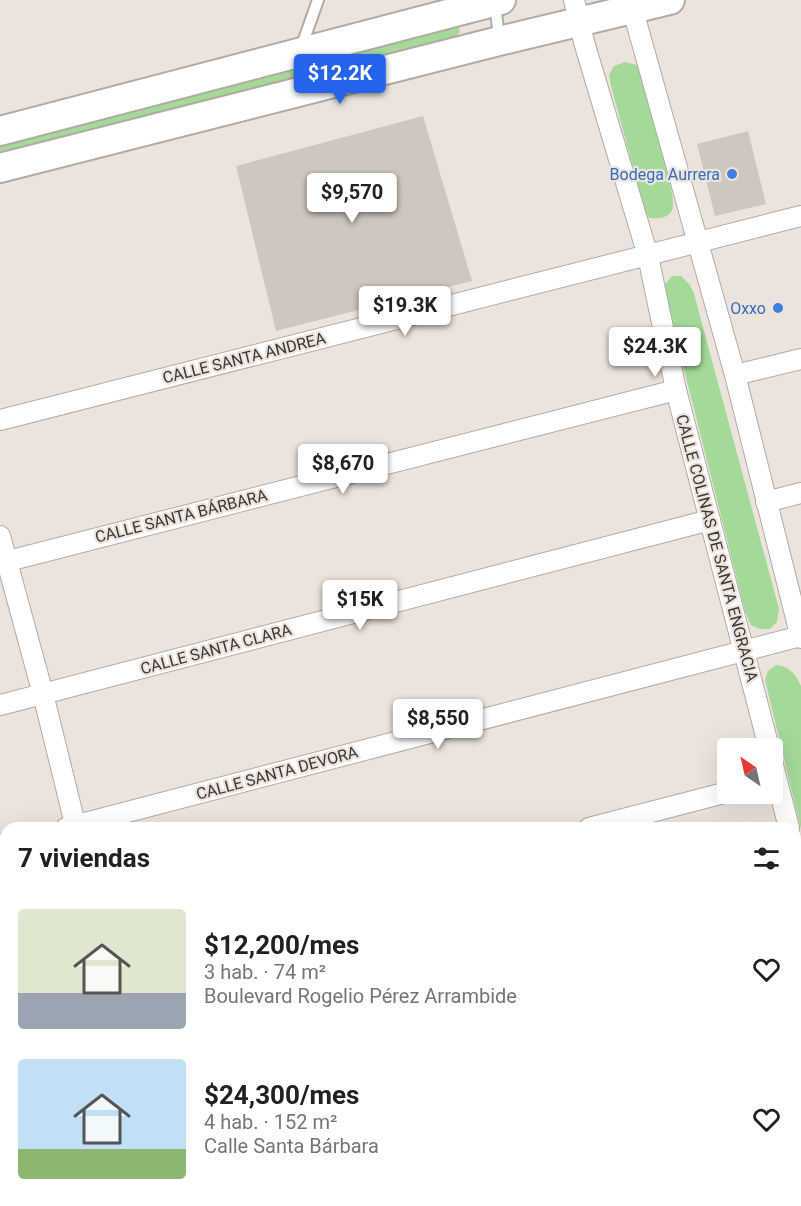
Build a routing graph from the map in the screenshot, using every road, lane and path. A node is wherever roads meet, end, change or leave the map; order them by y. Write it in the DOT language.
graph roads {
  1 [pos="318,0"];
  2 [pos="497,0"];
  3 [pos="670,0"];
  4 [pos="631,4"];
  5 [pos="577,11"];
  6 [pos="500,41"];
  7 [pos="299,54"];
  8 [pos="0,131"];
  9 [pos="0,168"];
  10 [pos="801,216"];
  11 [pos="697,243"];
  12 [pos="648,256"];
  13 [pos="801,359"];
  14 [pos="735,375"];
  15 [pos="676,390"];
  16 [pos="0,420"];
  17 [pos="801,493"];
  18 [pos="766,502"];
  19 [pos="710,520"];
  20 [pos="0,536"];
  21 [pos="3,562"];
  22 [pos="801,637"];
  23 [pos="744,651"];
  24 [pos="43,694"];
  25 [pos="0,705"];
  26 [pos="766,738"];
  27 [pos="717,795"];
  28 [pos="782,804"];
  29 [pos="72,822"];
  30 [pos="92,822"];
  31 [pos="612,822"];
  32 [pos="787,822"];
  1 -- 7 [label="lane"];
  2 -- 6 [label="lane"];
  2 -- 7 [label="main road"];
  3 -- 4 [label="main road"];
  4 -- 5 [label="main road"];
  4 -- 11 [label="street"];
  5 -- 6 [label="main road"];
  5 -- 12 [label="street, CALLE COLINAS DE SANTA ENGRACIA"];
  6 -- 9 [label="main road"];
  7 -- 8 [label="main road"];
  10 -- 11 [label="street, CALLE SANTA ANDREA"];
  11 -- 12 [label="street, CALLE SANTA ANDREA"];
  11 -- 14 [label="street"];
  12 -- 15 [label="street, CALLE COLINAS DE SANTA ENGRACIA"];
  12 -- 16 [label="street, CALLE SANTA ANDREA"];
  13 -- 14 [label="street"];
  14 -- 18 [label="street"];
  15 -- 19 [label="street, CALLE COLINAS DE SANTA ENGRACIA"];
  15 -- 21 [label="street, CALLE SANTA BÁRBARA"];
  17 -- 18 [label="street"];
  18 -- 22 [label="street"];
  19 -- 23 [label="street, CALLE COLINAS DE SANTA ENGRACIA"];
  19 -- 24 [label="street, CALLE SANTA CLARA"];
  20 -- 21 [label="street"];
  21 -- 24 [label="street"];
  22 -- 23 [label="street, CALLE SANTA DEVORA"];
  23 -- 26 [label="street, CALLE COLINAS DE SANTA ENGRACIA"];
  23 -- 30 [label="street, CALLE SANTA DEVORA"];
  24 -- 25 [label="street, CALLE SANTA CLARA"];
  24 -- 29 [label="street"];
  27 -- 31 [label="street"];
  28 -- 32 [label="street"];
}
